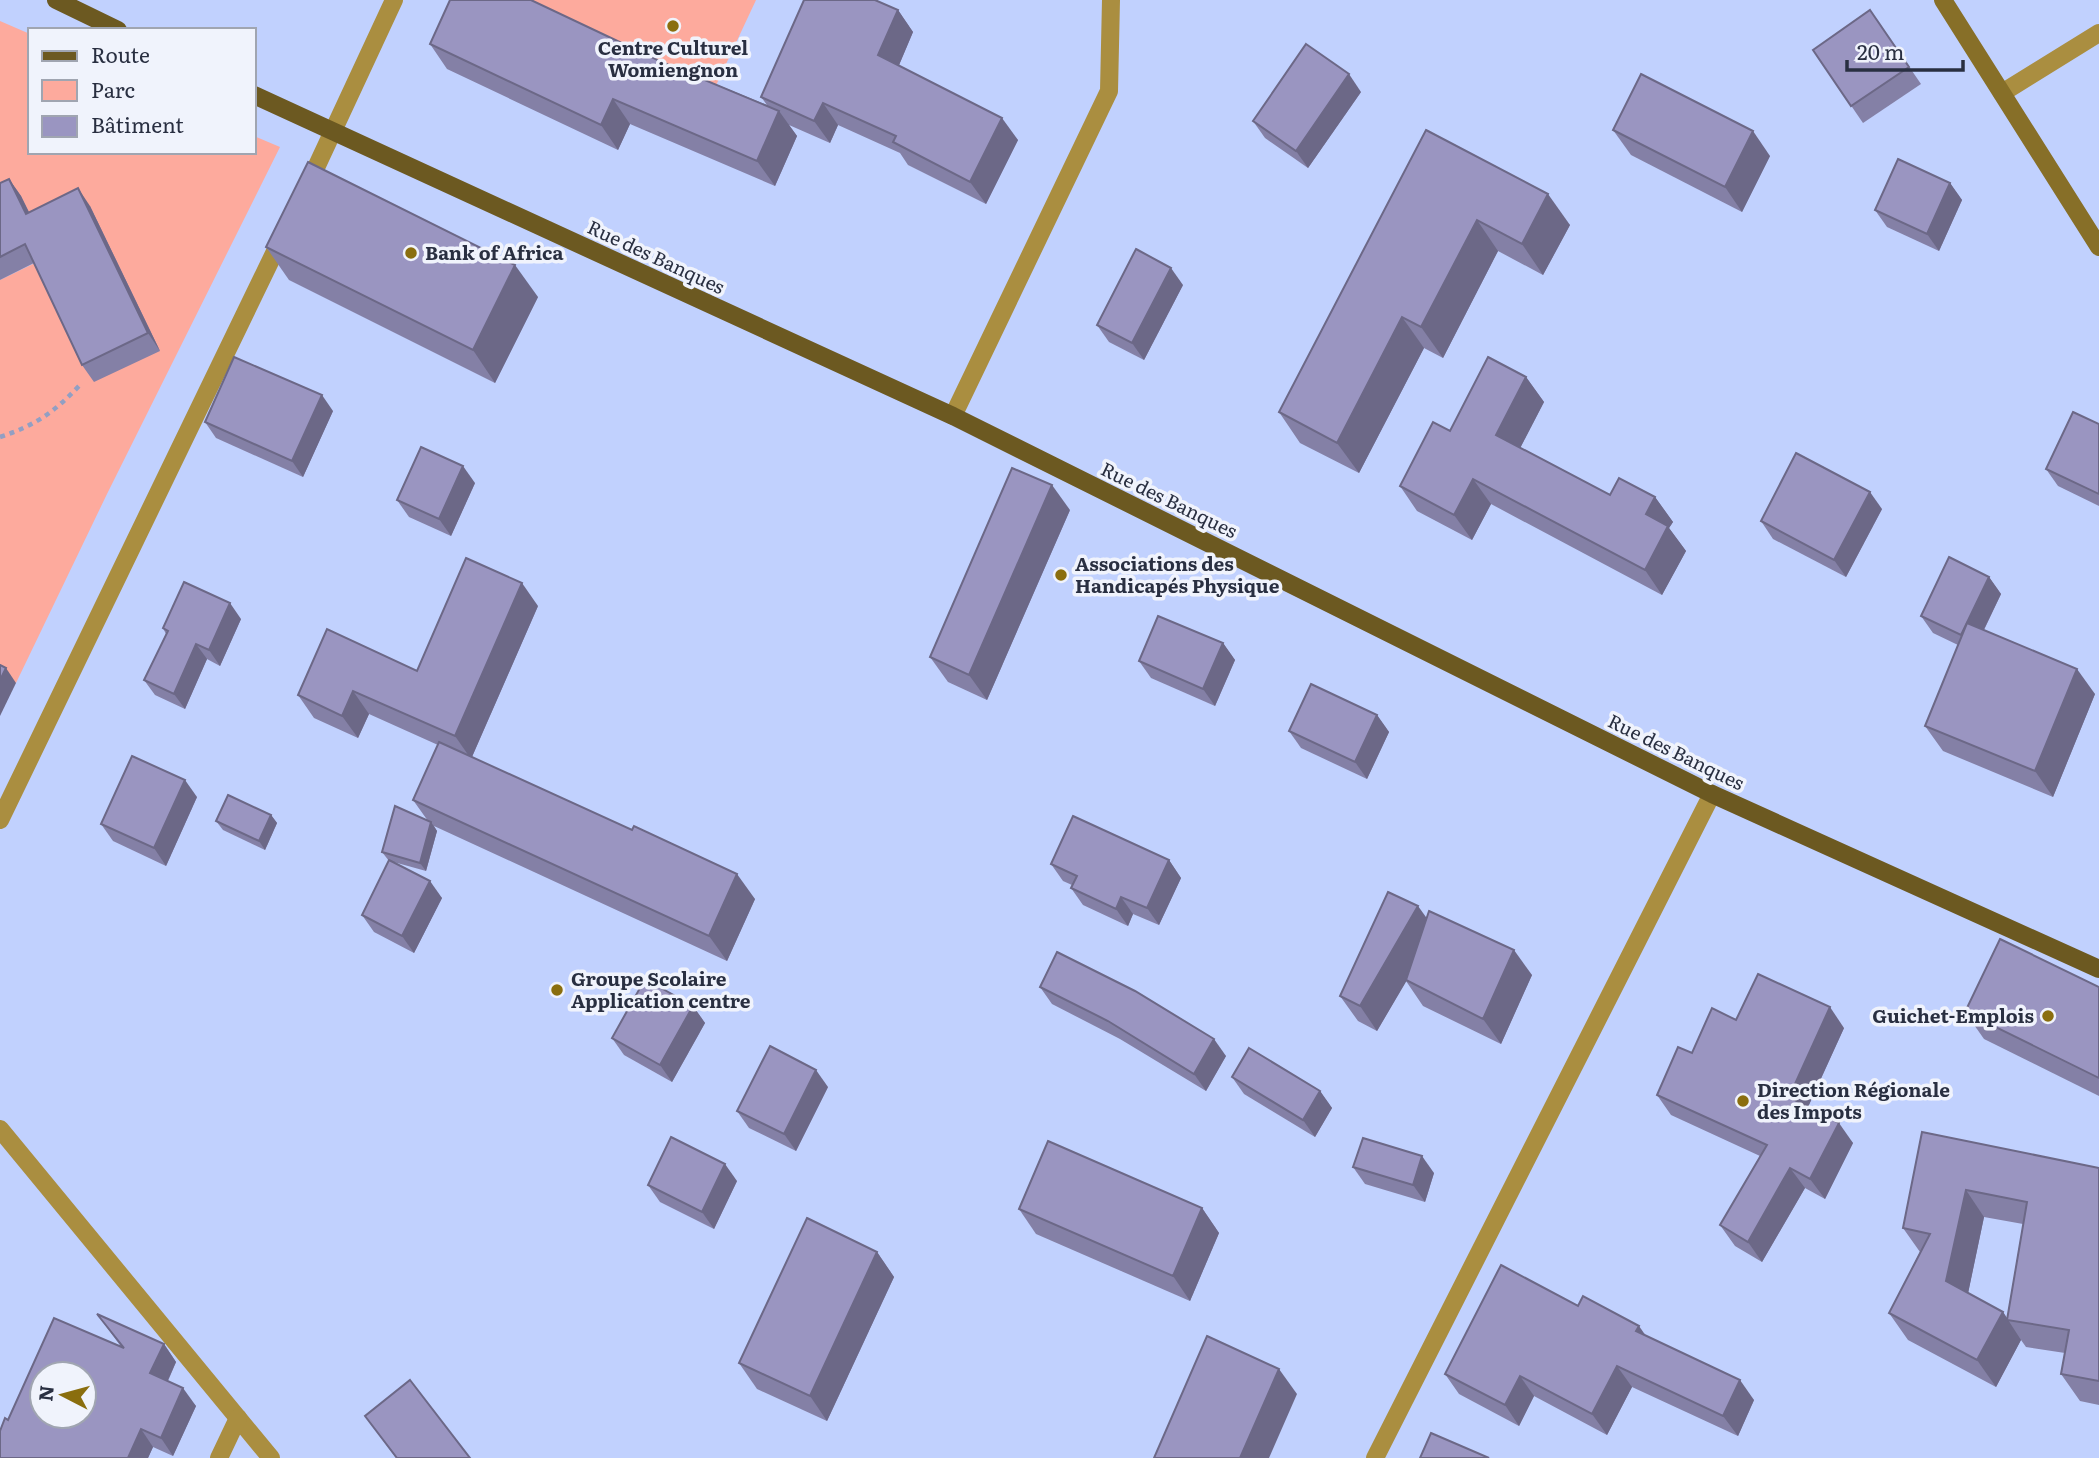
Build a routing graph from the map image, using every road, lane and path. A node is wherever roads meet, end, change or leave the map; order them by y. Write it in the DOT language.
graph roads {
  1 [pos="56,0"];
  2 [pos="394,0"];
  3 [pos="1111,0"];
  4 [pos="1943,0"];
  5 [pos="114,28"];
  6 [pos="2099,33"];
  7 [pos="2002,93"];
  8 [pos="256,96"];
  9 [pos="333,133"];
  10 [pos="2099,247"];
  11 [pos="79,386"];
  12 [pos="953,416"];
  13 [pos="0,437"];
  14 [pos="1712,794"];
  15 [pos="0,820"];
  16 [pos="2099,969"];
  17 [pos="0,1129"];
  18 [pos="238,1418"];
  19 [pos="219,1458"];
  20 [pos="271,1458"];
  21 [pos="1375,1458"];
  1 -- 5 [label="main road"];
  2 -- 9 [label="street"];
  3 -- 12 [label="street"];
  4 -- 7 [label="street"];
  6 -- 7 [label="street"];
  7 -- 10 [label="street"];
  8 -- 9 [label="main road, Rue des Banques"];
  9 -- 12 [label="main road, Rue des Banques"];
  9 -- 15 [label="street"];
  11 -- 13 [label="path"];
  12 -- 14 [label="main road, Rue des Banques"];
  14 -- 16 [label="main road, Rue des Banques"];
  14 -- 21 [label="street"];
  17 -- 18 [label="street"];
  18 -- 19 [label="street"];
  18 -- 20 [label="street"];
}
